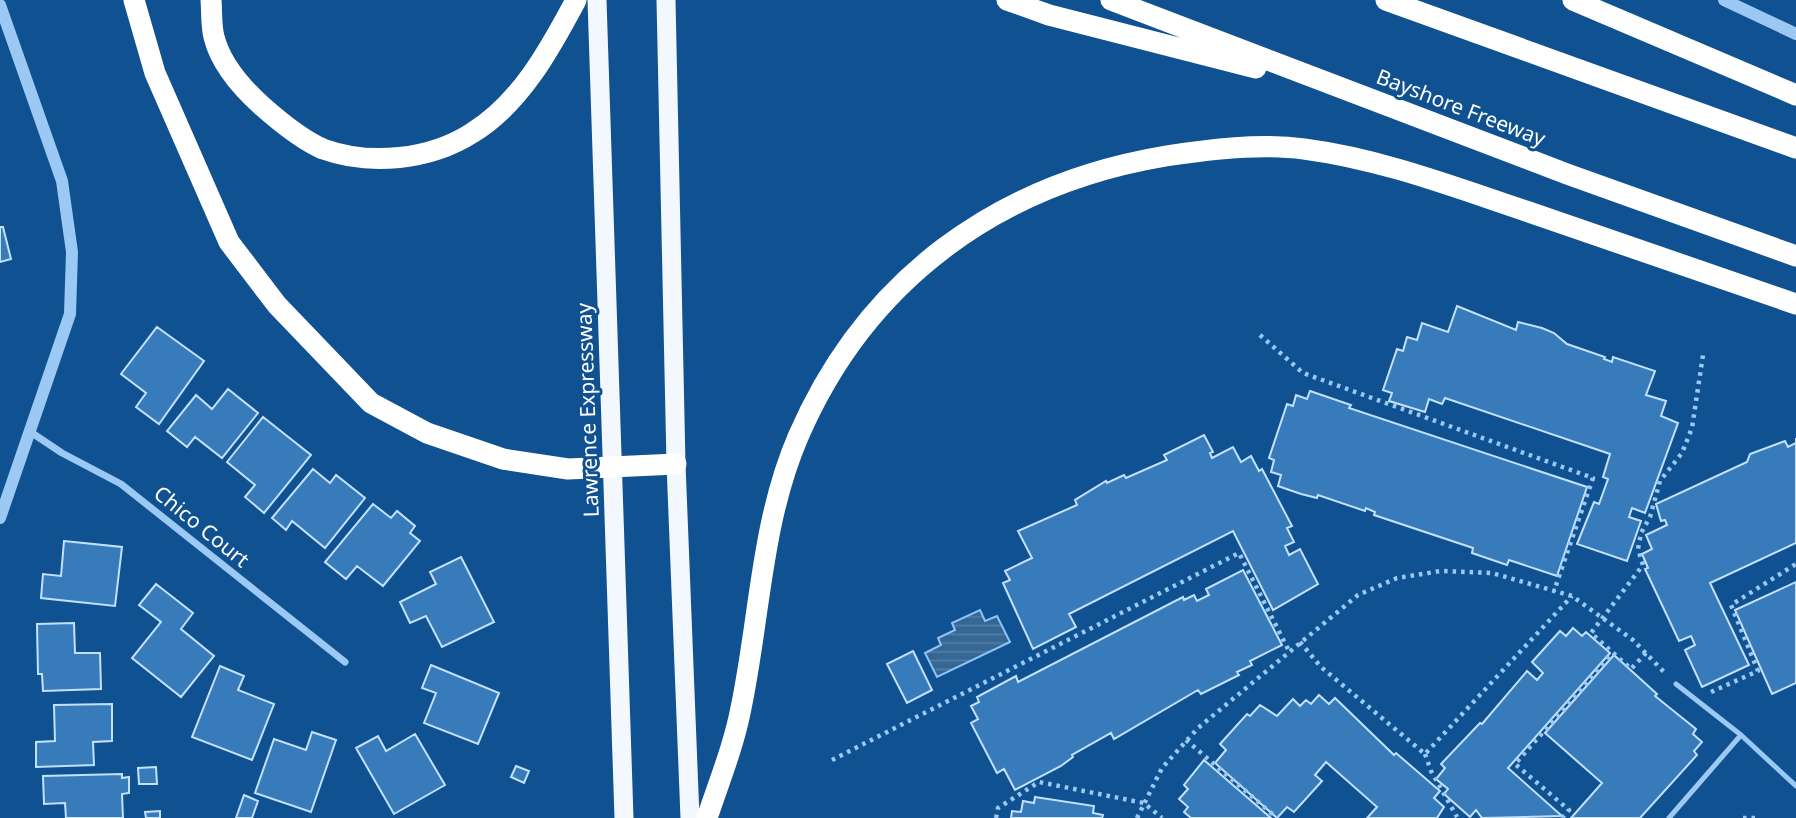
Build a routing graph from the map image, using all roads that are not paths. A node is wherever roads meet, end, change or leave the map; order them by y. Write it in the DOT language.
graph roads {
  1 [pos="134,0"];
  2 [pos="211,0"];
  3 [pos="576,0"];
  4 [pos="597,0"];
  5 [pos="666,0"];
  6 [pos="1007,0"];
  7 [pos="1111,0"];
  8 [pos="1386,0"];
  9 [pos="1573,0"];
  10 [pos="1724,0"];
  11 [pos="0,5"];
  12 [pos="1796,34"];
  13 [pos="1357,94"];
  14 [pos="1796,95"];
  15 [pos="1796,148"];
  16 [pos="1796,256"];
  17 [pos="1796,304"];
  18 [pos="29,431"];
  19 [pos="676,464"];
  20 [pos="612,469"];
  21 [pos="0,518"];
  22 [pos="345,662"];
  23 [pos="1676,684"];
  24 [pos="1741,735"];
  25 [pos="1796,786"];
  26 [pos="624,818"];
  27 [pos="690,818"];
  28 [pos="707,818"];
  29 [pos="1669,818"];
  1 -- 20 [label="highway"];
  2 -- 3 [label="highway"];
  4 -- 20 [label="highway, Lawrence Expressway"];
  5 -- 19 [label="highway"];
  6 -- 13 [label="highway"];
  7 -- 13 [label="highway, Bayshore Freeway"];
  8 -- 15 [label="highway"];
  9 -- 14 [label="highway"];
  10 -- 12 [label="street"];
  11 -- 18 [label="street"];
  13 -- 16 [label="highway, Bayshore Freeway"];
  17 -- 28 [label="highway"];
  18 -- 21 [label="street"];
  18 -- 22 [label="street, Chico Court"];
  19 -- 20 [label="highway"];
  19 -- 27 [label="highway"];
  20 -- 26 [label="highway, Lawrence Expressway"];
  23 -- 24 [label="lane"];
  24 -- 25 [label="lane"];
  24 -- 29 [label="lane"];
}
